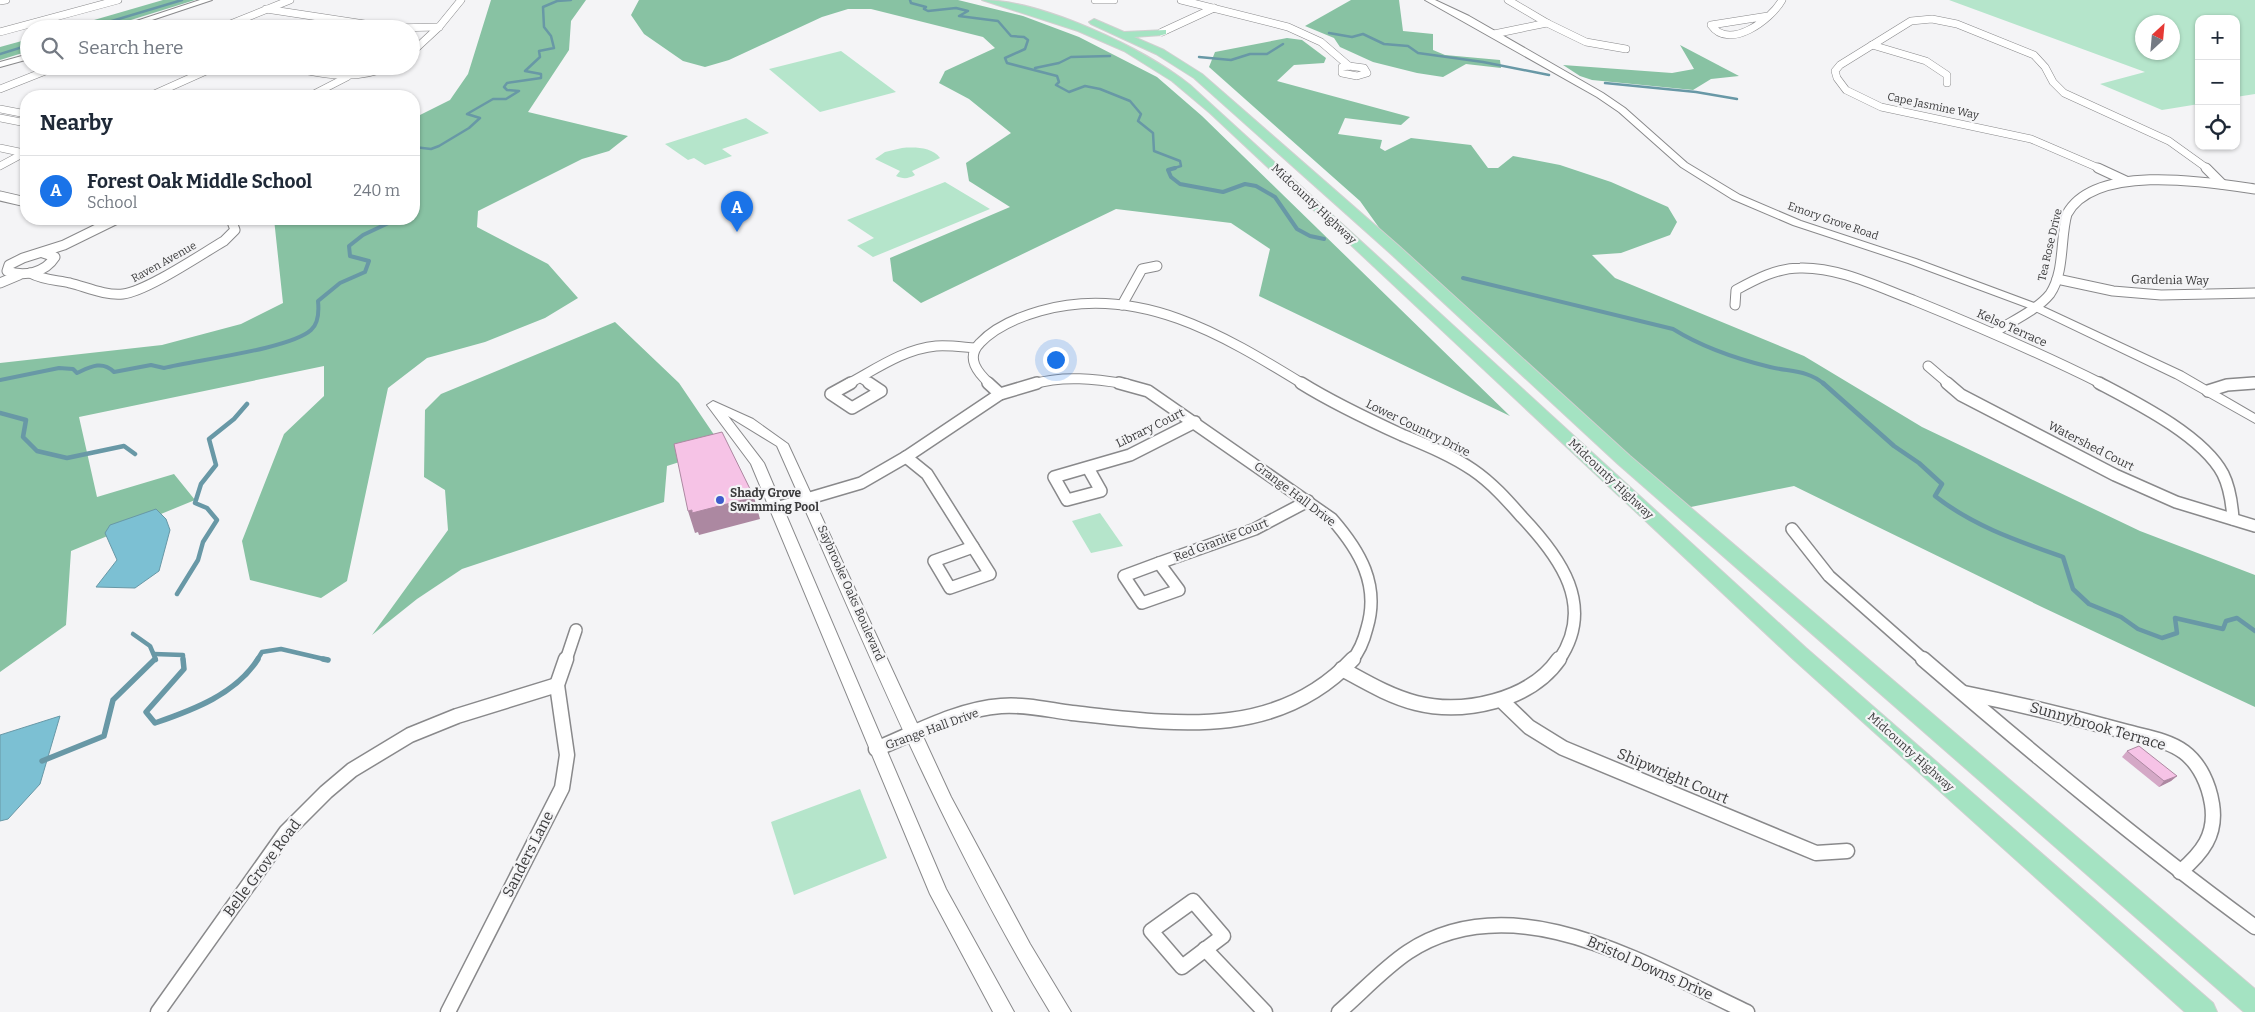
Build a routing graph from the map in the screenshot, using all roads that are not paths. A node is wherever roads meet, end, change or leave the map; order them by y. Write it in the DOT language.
graph roads {
  1 [pos="6,0"];
  2 [pos="118,0"];
  3 [pos="208,0"];
  4 [pos="290,0"];
  5 [pos="461,0"];
  6 [pos="987,0"];
  7 [pos="1028,0"];
  8 [pos="1095,0"];
  9 [pos="1114,0"];
  10 [pos="1181,0"];
  11 [pos="1429,0"];
  12 [pos="1508,0"];
  13 [pos="1782,0"];
  14 [pos="0,1"];
  15 [pos="1214,8"];
  16 [pos="266,9"];
  17 [pos="1768,16"];
  18 [pos="44,20"];
  19 [pos="145,20"];
  20 [pos="240,20"];
  21 [pos="338,20"];
  22 [pos="1547,23"];
  23 [pos="20,27"];
  24 [pos="420,27"];
  25 [pos="439,27"];
  26 [pos="0,32"];
  27 [pos="1162,32"];
  28 [pos="1124,34"];
  29 [pos="1494,34"];
  30 [pos="420,44"];
  31 [pos="1872,45"];
  32 [pos="1626,49"];
  33 [pos="1160,52"];
  34 [pos="20,59"];
  35 [pos="0,65"];
  36 [pos="1348,66"];
  37 [pos="35,75"];
  38 [pos="197,75"];
  39 [pos="335,75"];
  40 [pos="371,75"];
  41 [pos="347,77"];
  42 [pos="1947,83"];
  43 [pos="0,89"];
  44 [pos="163,90"];
  45 [pos="322,90"];
  46 [pos="0,109"];
  47 [pos="20,113"];
  48 [pos="0,118"];
  49 [pos="20,122"];
  50 [pos="0,148"];
  51 [pos="20,152"];
  52 [pos="20,156"];
  53 [pos="0,166"];
  54 [pos="2126,181"];
  55 [pos="2222,184"];
  56 [pos="2255,189"];
  57 [pos="0,196"];
  58 [pos="20,201"];
  59 [pos="105,225"];
  60 [pos="233,225"];
  61 [pos="81,237"];
  62 [pos="43,253"];
  63 [pos="55,257"];
  64 [pos="48,266"];
  65 [pos="1158,266"];
  66 [pos="3,269"];
  67 [pos="26,273"];
  68 [pos="2057,278"];
  69 [pos="57,280"];
  70 [pos="0,283"];
  71 [pos="2255,293"];
  72 [pos="1122,305"];
  73 [pos="1735,305"];
  74 [pos="2033,306"];
  75 [pos="1995,332"];
  76 [pos="975,348"];
  77 [pos="1928,366"];
  78 [pos="861,378"];
  79 [pos="2255,383"];
  80 [pos="2208,391"];
  81 [pos="1000,394"];
  82 [pos="2255,419"];
  83 [pos="1195,422"];
  84 [pos="906,457"];
  85 [pos="1088,468"];
  86 [pos="808,498"];
  87 [pos="1308,501"];
  88 [pos="776,508"];
  89 [pos="2233,519"];
  90 [pos="2255,526"];
  91 [pos="1792,529"];
  92 [pos="973,547"];
  93 [pos="1159,563"];
  94 [pos="576,630"];
  95 [pos="1342,669"];
  96 [pos="557,685"];
  97 [pos="1962,693"];
  98 [pos="1501,700"];
  99 [pos="914,734"];
  100 [pos="876,749"];
  101 [pos="1847,852"];
  102 [pos="2180,872"];
  103 [pos="2255,928"];
  104 [pos="1205,950"];
  105 [pos="2255,1005"];
  106 [pos="158,1012"];
  107 [pos="448,1012"];
  108 [pos="1004,1012"];
  109 [pos="1061,1012"];
  110 [pos="1265,1012"];
  111 [pos="1340,1012"];
  112 [pos="1747,1012"];
  113 [pos="2204,1012"];
  1 -- 14 [label="street"];
  2 -- 18 [label="street"];
  3 -- 19 [label="street"];
  4 -- 16 [label="street"];
  5 -- 25 [label="street"];
  6 -- 113 [label="main road, Midcounty Highway"];
  7 -- 28 [label="main road, Midcounty Highway"];
  8 -- 9 [label="street"];
  10 -- 15 [label="street"];
  11 -- 29 [label="street, Emory Grove Road"];
  12 -- 22 [label="street"];
  13 -- 17 [label="street"];
  15 -- 27 [label="street"];
  15 -- 36 [label="street"];
  16 -- 20 [label="street"];
  16 -- 21 [label="street"];
  17 -- 17 [label="street"];
  22 -- 29 [label="street"];
  22 -- 32 [label="street"];
  23 -- 26 [label="street"];
  24 -- 25 [label="street"];
  25 -- 30 [label="street"];
  27 -- 28 [label="main road"];
  27 -- 33 [label="main road"];
  28 -- 33 [label="main road, Midcounty Highway"];
  29 -- 74 [label="street, Emory Grove Road"];
  31 -- 42 [label="street"];
  31 -- 54 [label="street, Cape Jasmine Way"];
  31 -- 55 [label="street, Cape Jasmine Way"];
  33 -- 105 [label="main road, Midcounty Highway"];
  34 -- 35 [label="street"];
  37 -- 43 [label="street"];
  38 -- 44 [label="street"];
  39 -- 41 [label="street"];
  40 -- 41 [label="street"];
  41 -- 45 [label="street"];
  46 -- 47 [label="street"];
  48 -- 49 [label="street"];
  50 -- 51 [label="street"];
  52 -- 53 [label="street"];
  54 -- 55 [label="street, Tea Rose Drive"];
  54 -- 68 [label="street, Tea Rose Drive"];
  55 -- 56 [label="street, Tea Rose Drive"];
  57 -- 58 [label="street"];
  59 -- 61 [label="street"];
  60 -- 69 [label="street, Raven Avenue"];
  61 -- 62 [label="street"];
  61 -- 63 [label="street"];
  62 -- 63 [label="street"];
  62 -- 66 [label="street"];
  63 -- 64 [label="street"];
  64 -- 67 [label="street"];
  64 -- 69 [label="street"];
  65 -- 72 [label="street"];
  66 -- 67 [label="street, Raven Avenue"];
  67 -- 69 [label="street, Raven Avenue"];
  67 -- 70 [label="street"];
  68 -- 71 [label="street, Gardenia Way"];
  68 -- 74 [label="street, Tea Rose Drive"];
  72 -- 76 [label="street, Lower Country Drive"];
  72 -- 98 [label="street, Lower Country Drive"];
  73 -- 75 [label="street, Kelso Terrace"];
  74 -- 75 [label="street, Tea Rose Drive"];
  74 -- 80 [label="street, Emory Grove Road"];
  75 -- 89 [label="street, Kelso Terrace"];
  76 -- 78 [label="street"];
  76 -- 81 [label="street"];
  77 -- 89 [label="street, Watershed Court"];
  79 -- 80 [label="street"];
  80 -- 82 [label="street, Emory Grove Road"];
  81 -- 83 [label="street, Grange Hall Drive"];
  81 -- 84 [label="street, Grange Hall Drive"];
  83 -- 85 [label="street, Library Court"];
  83 -- 87 [label="street, Grange Hall Drive"];
  84 -- 86 [label="street, Grange Hall Drive"];
  84 -- 92 [label="street"];
  86 -- 88 [label="street, Grange Hall Drive"];
  86 -- 88 [label="street, Saybrooke Oaks Boulevard"];
  86 -- 99 [label="street, Saybrooke Oaks Boulevard"];
  87 -- 93 [label="street, Red Granite Court"];
  87 -- 95 [label="street, Grange Hall Drive"];
  88 -- 100 [label="street, Saybrooke Oaks Boulevard"];
  89 -- 90 [label="street, Watershed Court"];
  91 -- 97 [label="street"];
  92 -- 92 [label="street"];
  94 -- 96 [label="street"];
  95 -- 98 [label="street, Lower Country Drive"];
  95 -- 99 [label="street, Grange Hall Drive"];
  96 -- 106 [label="street, Belle Grove Road"];
  96 -- 107 [label="street, Sanders Lane"];
  97 -- 102 [label="street"];
  97 -- 102 [label="street, Sunnybrook Terrace"];
  98 -- 101 [label="street, Shipwright Court"];
  99 -- 100 [label="street, Grange Hall Drive"];
  99 -- 109 [label="street, Saybrooke Oaks Boulevard"];
  100 -- 108 [label="street, Saybrooke Oaks Boulevard"];
  102 -- 103 [label="street"];
  104 -- 104 [label="street"];
  104 -- 110 [label="street"];
  111 -- 112 [label="street, Bristol Downs Drive"];
}
